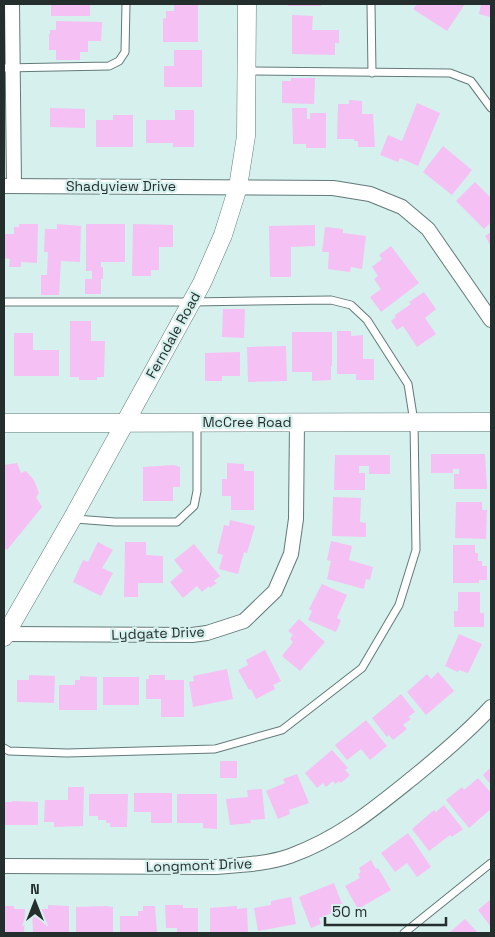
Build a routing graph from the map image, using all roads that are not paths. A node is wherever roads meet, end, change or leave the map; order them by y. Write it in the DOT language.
graph roads {
  1 [pos="12,4"];
  2 [pos="126,4"];
  3 [pos="246,4"];
  4 [pos="371,4"];
  5 [pos="8,68"];
  6 [pos="246,71"];
  7 [pos="372,73"];
  8 [pos="491,108"];
  9 [pos="9,186"];
  10 [pos="238,187"];
  11 [pos="4,302"];
  12 [pos="191,302"];
  13 [pos="491,320"];
  14 [pos="298,422"];
  15 [pos="414,422"];
  16 [pos="491,422"];
  17 [pos="4,423"];
  18 [pos="124,423"];
  19 [pos="197,423"];
  20 [pos="72,519"];
  21 [pos="5,635"];
  22 [pos="491,706"];
  23 [pos="4,748"];
  24 [pos="491,863"];
  25 [pos="4,866"];
  26 [pos="404,933"];
  1 -- 5 [label="street"];
  2 -- 5 [label="lane"];
  3 -- 6 [label="street, Ferndale Road"];
  4 -- 7 [label="lane"];
  5 -- 9 [label="street"];
  6 -- 7 [label="lane"];
  6 -- 10 [label="street, Ferndale Road"];
  7 -- 8 [label="lane"];
  9 -- 10 [label="street, Shadyview Drive"];
  10 -- 12 [label="street, Ferndale Road"];
  10 -- 13 [label="street"];
  11 -- 12 [label="lane"];
  12 -- 15 [label="lane"];
  12 -- 18 [label="street, Ferndale Road"];
  14 -- 15 [label="street, McCree Road"];
  14 -- 19 [label="street, McCree Road"];
  14 -- 21 [label="street, Lydgate Drive"];
  15 -- 16 [label="street, McCree Road"];
  15 -- 23 [label="lane"];
  17 -- 18 [label="street, McCree Road"];
  18 -- 19 [label="street, McCree Road"];
  18 -- 20 [label="street, Ferndale Road"];
  19 -- 20 [label="lane"];
  20 -- 21 [label="street, Ferndale Road"];
  22 -- 25 [label="street, Longmont Drive"];
  24 -- 26 [label="lane"];
}
